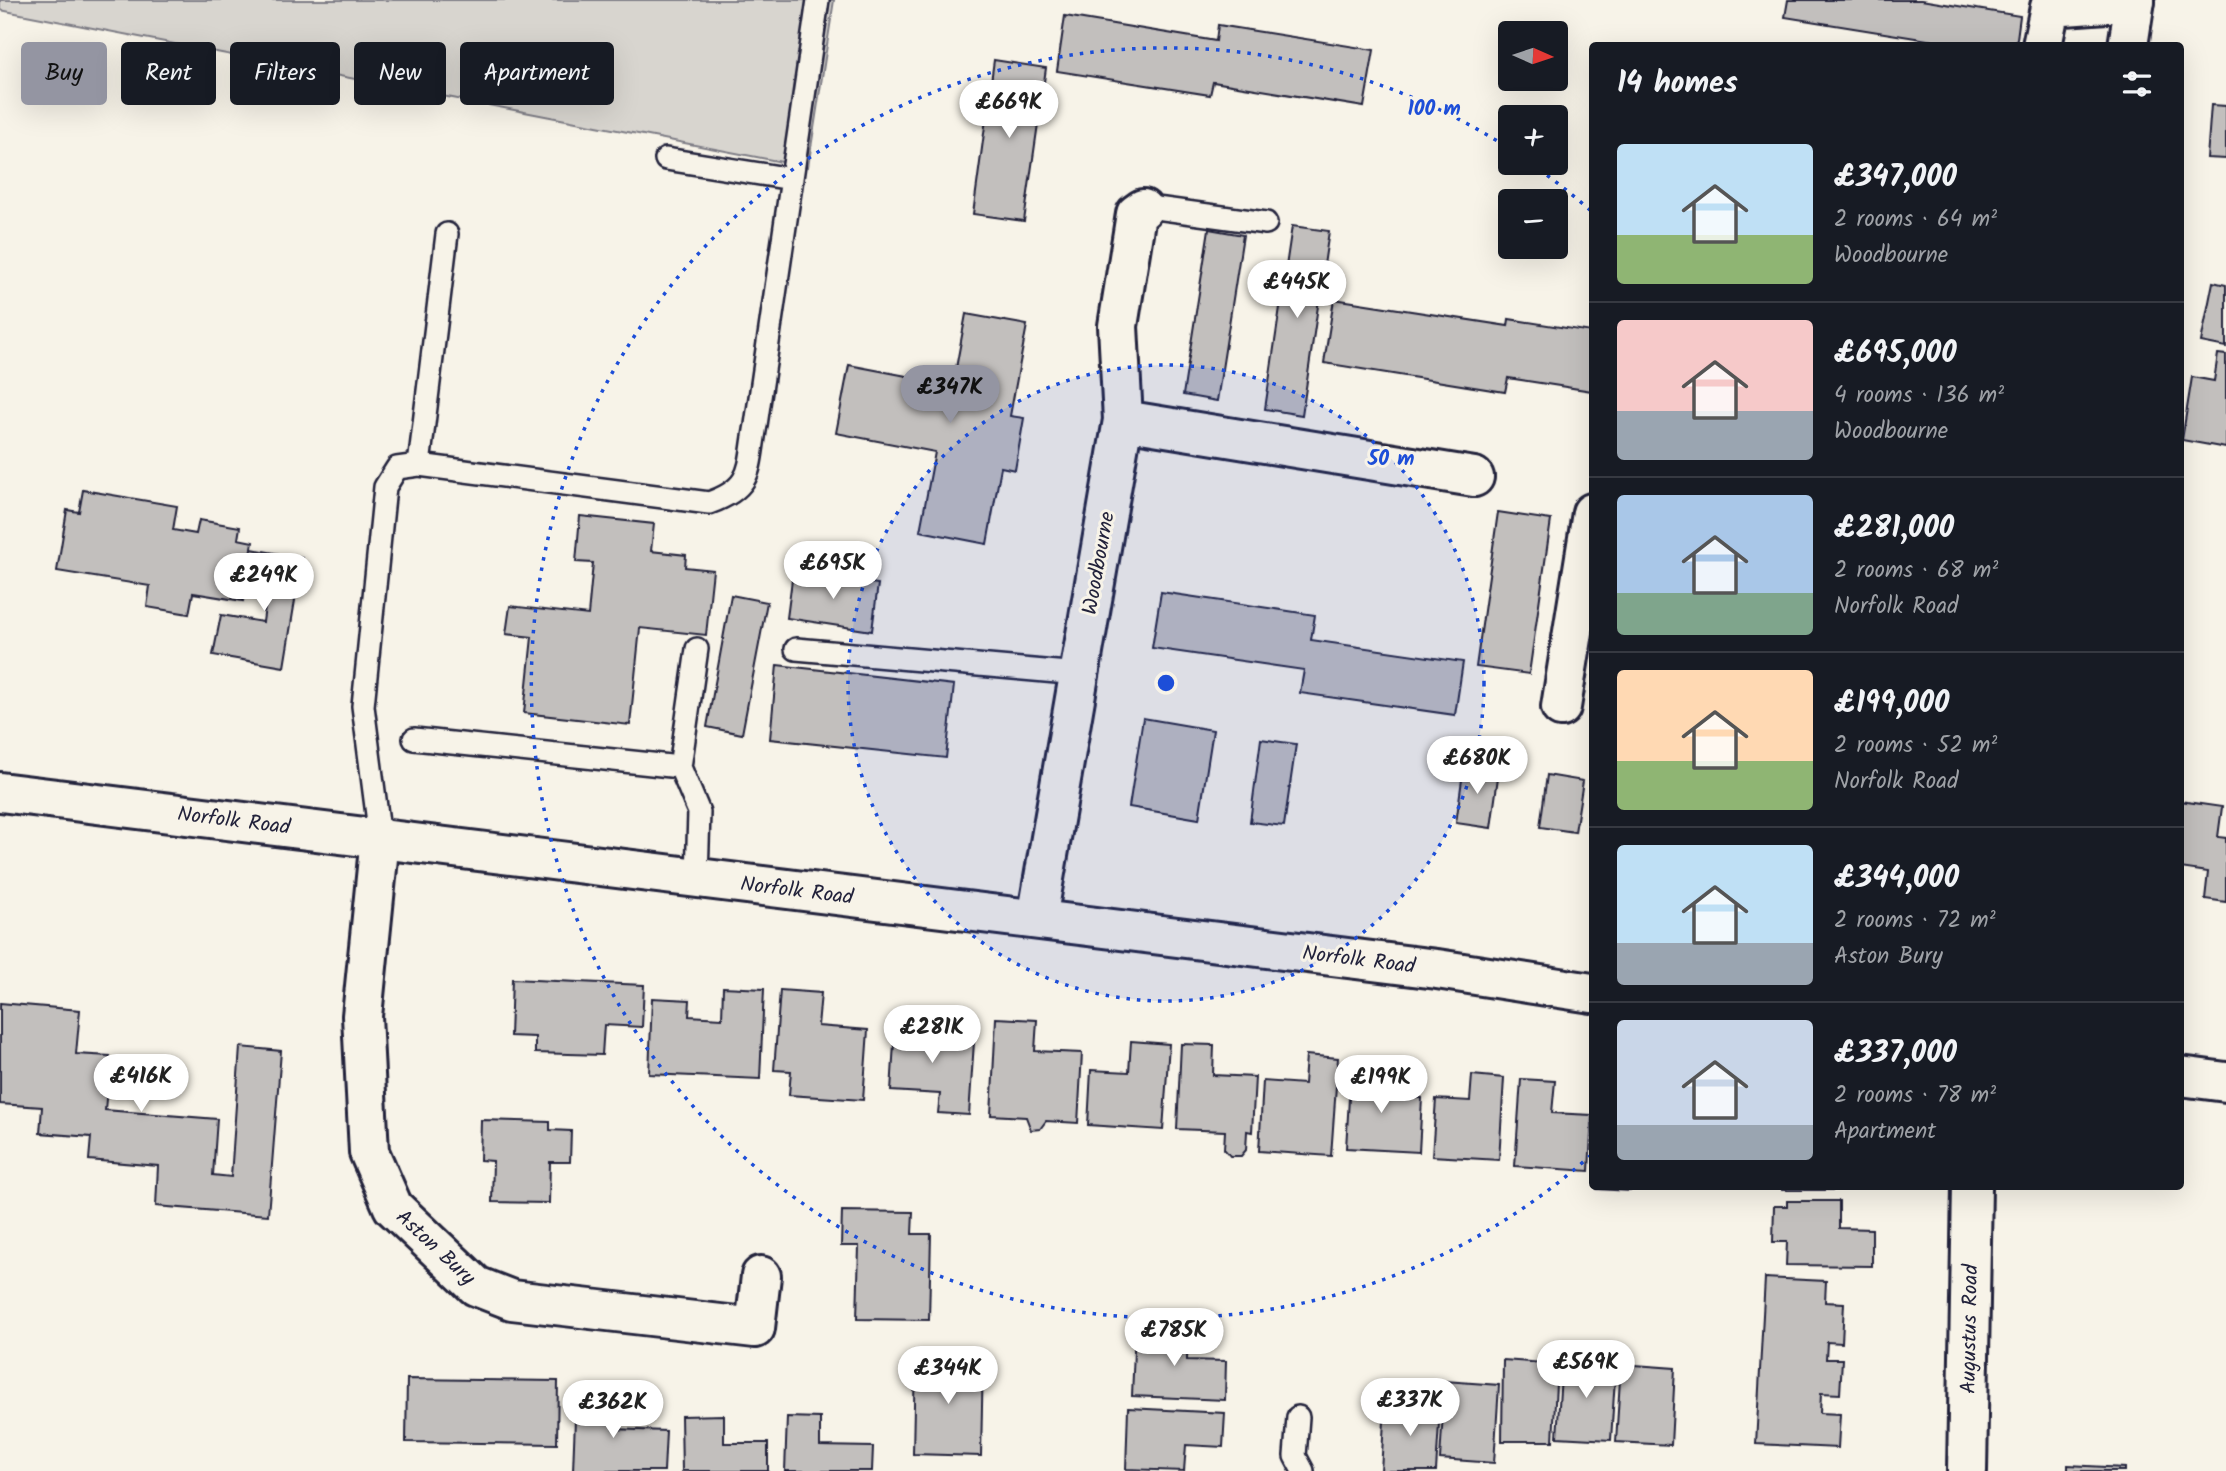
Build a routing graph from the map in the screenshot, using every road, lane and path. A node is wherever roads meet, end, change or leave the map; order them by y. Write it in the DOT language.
graph roads {
  1 [pos="818,0"];
  2 [pos="2135,0"];
  3 [pos="2043,42"];
  4 [pos="2129,42"];
  5 [pos="666,159"];
  6 [pos="792,178"];
  7 [pos="1143,209"];
  8 [pos="1266,223"];
  9 [pos="447,234"];
  10 [pos="1123,420"];
  11 [pos="419,465"];
  12 [pos="1474,477"];
  13 [pos="1589,532"];
  14 [pos="696,649"];
  15 [pos="796,649"];
  16 [pos="1079,674"];
  17 [pos="1561,706"];
  18 [pos="414,739"];
  19 [pos="680,767"];
  20 [pos="0,792"];
  21 [pos="380,838"];
  22 [pos="697,877"];
  23 [pos="1037,919"];
  24 [pos="1589,993"];
  25 [pos="2184,1077"];
  26 [pos="2226,1082"];
  27 [pos="1972,1190"];
  28 [pos="761,1276"];
  29 [pos="1298,1417"];
  30 [pos="1303,1471"];
  31 [pos="1967,1471"];
  1 -- 6 [label="lane"];
  2 -- 3 [label="street"];
  2 -- 4 [label="street"];
  5 -- 6 [label="lane"];
  6 -- 11 [label="lane"];
  7 -- 8 [label="lane"];
  7 -- 10 [label="street, Woodbourne"];
  9 -- 11 [label="lane"];
  10 -- 12 [label="street"];
  10 -- 16 [label="street, Woodbourne"];
  11 -- 21 [label="lane"];
  13 -- 17 [label="street"];
  14 -- 19 [label="lane"];
  15 -- 16 [label="lane"];
  16 -- 23 [label="street, Woodbourne"];
  18 -- 19 [label="lane"];
  19 -- 22 [label="lane"];
  20 -- 21 [label="street, Norfolk Road"];
  21 -- 22 [label="street, Norfolk Road"];
  21 -- 28 [label="street, Aston Bury"];
  22 -- 23 [label="street, Norfolk Road"];
  23 -- 24 [label="street, Norfolk Road"];
  25 -- 26 [label="street"];
  27 -- 31 [label="street, Augustus Road"];
  29 -- 30 [label="lane"];
}
